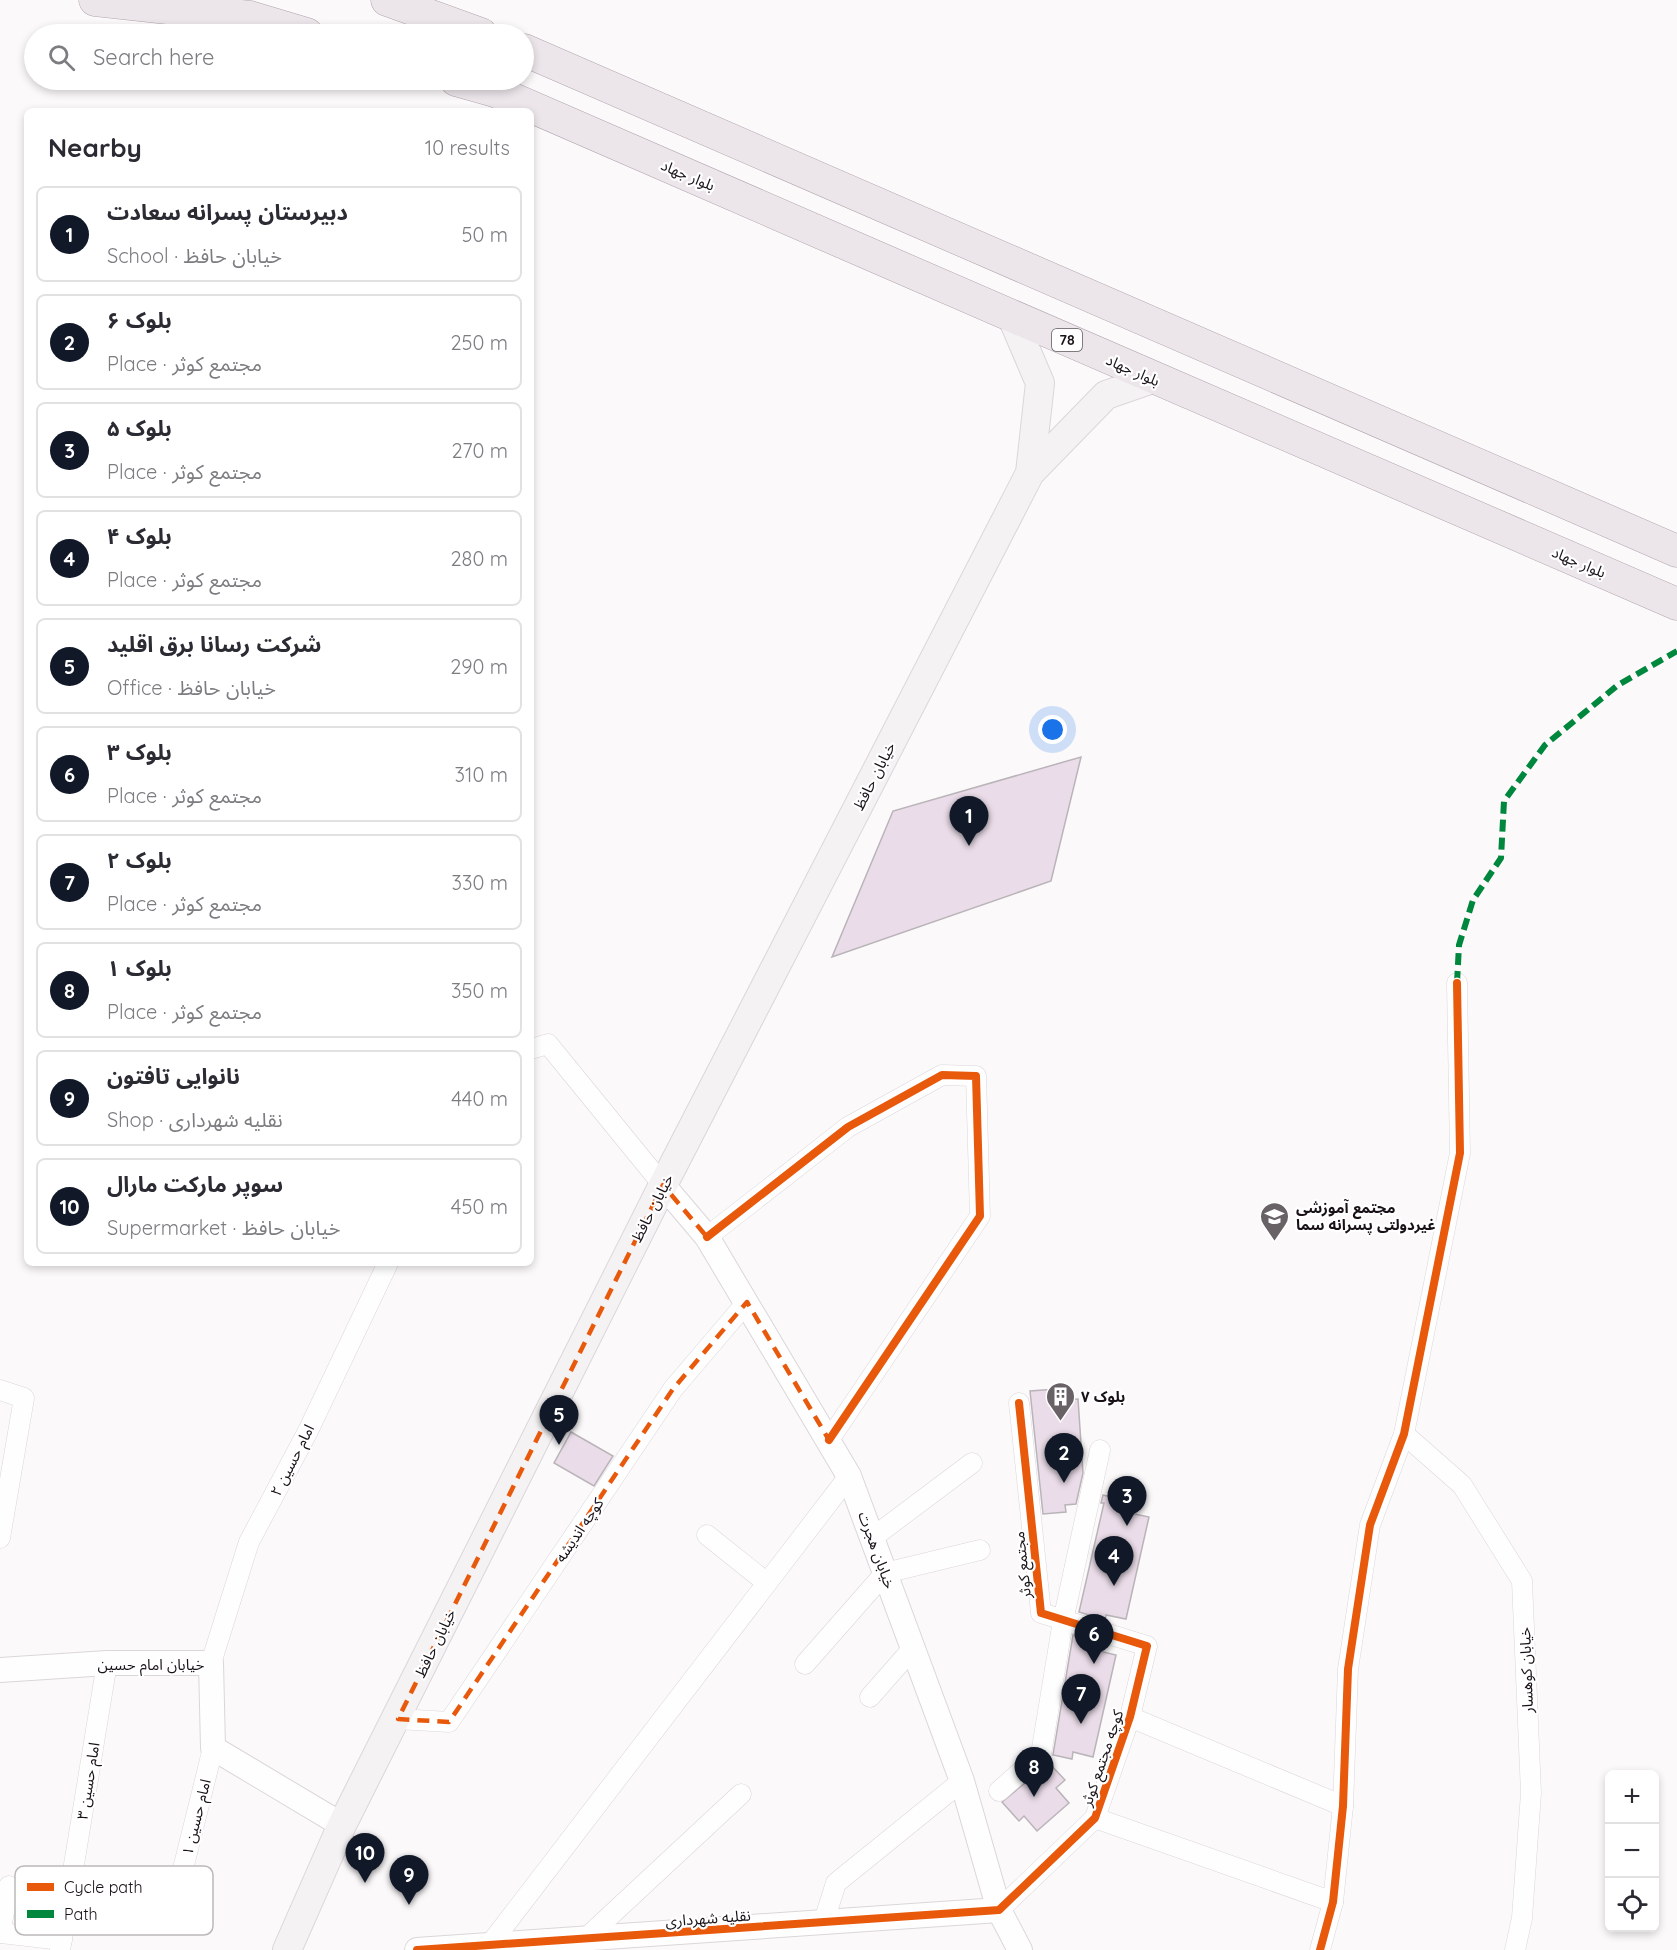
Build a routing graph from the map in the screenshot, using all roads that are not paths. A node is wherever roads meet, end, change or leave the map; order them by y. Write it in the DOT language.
graph roads {
  1 [pos="94,0"];
  2 [pos="387,0"];
  3 [pos="273,24"];
  4 [pos="453,24"];
  5 [pos="534,54"];
  6 [pos="491,90"];
  7 [pos="1011,315"];
  8 [pos="1152,379"];
  9 [pos="1030,473"];
  10 [pos="1677,550"];
  11 [pos="1677,604"];
  12 [pos="1457,983"];
  13 [pos="534,1047"];
  14 [pos="663,1185"];
  15 [pos="707,1237"];
  16 [pos="387,1266"];
  17 [pos="747,1302"];
  18 [pos="0,1390"];
  19 [pos="1019,1403"];
  20 [pos="1404,1434"];
  21 [pos="829,1440"];
  22 [pos="1100,1450"];
  23 [pos="972,1463"];
  24 [pos="849,1476"];
  25 [pos="707,1535"];
  26 [pos="0,1538"];
  27 [pos="872,1538"];
  28 [pos="980,1550"];
  29 [pos="885,1573"];
  30 [pos="767,1583"];
  31 [pos="1063,1621"];
  32 [pos="1147,1646"];
  33 [pos="913,1648"];
  34 [pos="107,1663"];
  35 [pos="211,1663"];
  36 [pos="805,1664"];
  37 [pos="0,1670"];
  38 [pos="870,1697"];
  39 [pos="1131,1717"];
  40 [pos="398,1719"];
  41 [pos="213,1748"];
  42 [pos="962,1781"];
  43 [pos="999,1791"];
  44 [pos="741,1794"];
  45 [pos="1343,1806"];
  46 [pos="1095,1818"];
  47 [pos="342,1825"];
  48 [pos="74,1866"];
  49 [pos="184,1866"];
  50 [pos="9,1886"];
  51 [pos="1333,1902"];
  52 [pos="999,1910"];
  53 [pos="823,1924"];
  54 [pos="0,1933"];
  55 [pos="584,1940"];
  56 [pos="61,1945"];
  57 [pos="488,1947"];
  58 [pos="287,1950"];
  59 [pos="417,1950"];
  60 [pos="1020,1950"];
  61 [pos="1320,1950"];
  62 [pos="1515,1950"];
  1 -- 3 [label="main road"];
  2 -- 4 [label="main road"];
  5 -- 10 [label="main road"];
  6 -- 7 [label="main road, بلوار جهاد / 78"];
  7 -- 8 [label="main road, بلوار جهاد / 78"];
  7 -- 9 [label="main road"];
  8 -- 9 [label="main road"];
  8 -- 11 [label="main road, بلوار جهاد / 78"];
  9 -- 14 [label="main road, خیابان حافظ"];
  12 -- 20 [label="street"];
  13 -- 14 [label="street"];
  14 -- 15 [label="street, خیابان هجرت"];
  14 -- 40 [label="main road, خیابان حافظ"];
  15 -- 17 [label="street, خیابان هجرت"];
  15 -- 21 [label="street"];
  16 -- 35 [label="street, امام حسین ۲"];
  17 -- 21 [label="street, خیابان هجرت"];
  17 -- 40 [label="street, کوچه اندیشه"];
  18 -- 26 [label="street"];
  19 -- 31 [label="street, مجتمع کوثر"];
  20 -- 45 [label="street"];
  20 -- 62 [label="street, خیابان کوهسار"];
  21 -- 24 [label="street, خیابان هجرت"];
  22 -- 31 [label="street"];
  23 -- 27 [label="street"];
  24 -- 27 [label="street, خیابان هجرت"];
  24 -- 30 [label="street"];
  25 -- 30 [label="street"];
  27 -- 29 [label="street, خیابان هجرت"];
  28 -- 29 [label="street"];
  29 -- 33 [label="street, خیابان هجرت"];
  29 -- 36 [label="street"];
  30 -- 57 [label="street"];
  31 -- 32 [label="street, مجتمع کوثر"];
  31 -- 43 [label="street"];
  32 -- 39 [label="street, کوچه مجتمع کوثر"];
  33 -- 38 [label="street"];
  33 -- 42 [label="street, خیابان هجرت"];
  34 -- 35 [label="street, خیابان امام حسین"];
  34 -- 37 [label="street, خیابان امام حسین"];
  34 -- 48 [label="street, امام حسین ۳"];
  35 -- 41 [label="street, خیابان امام حسین"];
  39 -- 45 [label="street"];
  39 -- 46 [label="street, کوچه مجتمع کوثر"];
  40 -- 47 [label="main road, خیابان حافظ"];
  41 -- 47 [label="street"];
  41 -- 49 [label="street, امام حسین ۱"];
  42 -- 52 [label="street, خیابان هجرت"];
  42 -- 53 [label="street"];
  44 -- 55 [label="street"];
  45 -- 51 [label="street"];
  46 -- 51 [label="street"];
  46 -- 52 [label="street, کوچه مجتمع کوثر"];
  47 -- 58 [label="main road, خیابان حافظ"];
  50 -- 54 [label="street"];
  51 -- 61 [label="street"];
  52 -- 53 [label="street, نقلیه شهرداری"];
  52 -- 60 [label="street, خیابان هجرت"];
  53 -- 55 [label="street, نقلیه شهرداری"];
  54 -- 56 [label="street"];
  55 -- 57 [label="street, نقلیه شهرداری"];
  57 -- 59 [label="street, نقلیه شهرداری"];
}
